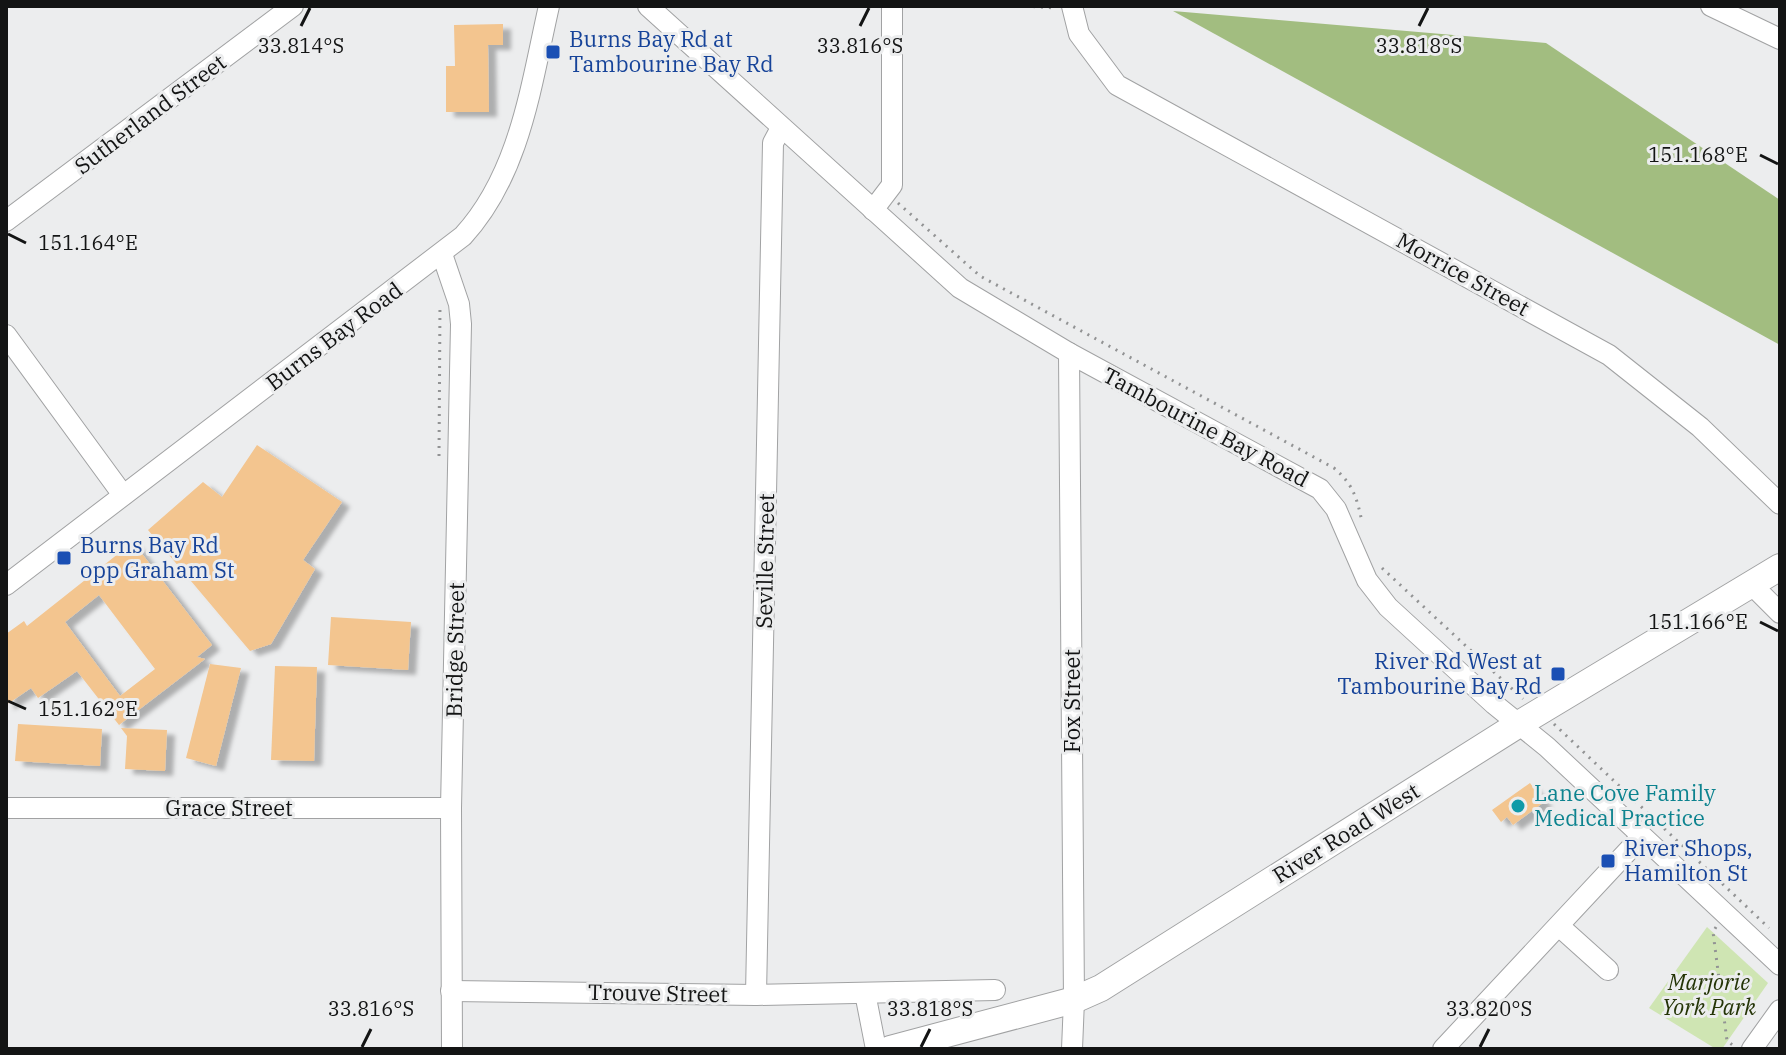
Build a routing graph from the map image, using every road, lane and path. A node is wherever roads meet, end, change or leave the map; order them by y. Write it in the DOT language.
graph roads {
  1 [pos="293,6"];
  2 [pos="549,6"];
  3 [pos="648,6"];
  4 [pos="892,6"];
  5 [pos="1025,6"];
  6 [pos="1711,6"];
  7 [pos="1072,8"];
  8 [pos="1780,39"];
  9 [pos="781,128"];
  10 [pos="873,210"];
  11 [pos="6,221"];
  12 [pos="442,254"];
  13 [pos="440,300"];
  14 [pos="6,335"];
  15 [pos="1069,353"];
  16 [pos="439,455"];
  17 [pos="123,495"];
  18 [pos="1780,504"];
  19 [pos="1780,567"];
  20 [pos="6,585"];
  21 [pos="1752,585"];
  22 [pos="1780,613"];
  23 [pos="1519,724"];
  24 [pos="1554,724"];
  25 [pos="6,808"];
  26 [pos="451,808"];
  27 [pos="1641,837"];
  28 [pos="1725,914"];
  29 [pos="1559,926"];
  30 [pos="1769,929"];
  31 [pos="1780,965"];
  32 [pos="1608,970"];
  33 [pos="995,990"];
  34 [pos="451,991"];
  35 [pos="865,993"];
  36 [pos="756,995"];
  37 [pos="1074,1000"];
  38 [pos="1780,1010"];
  39 [pos="452,1049"];
  40 [pos="876,1049"];
  41 [pos="890,1049"];
  42 [pos="1072,1049"];
  43 [pos="1443,1049"];
  44 [pos="1737,1049"];
  45 [pos="1752,1049"];
  1 -- 11 [label="street, Sutherland Street"];
  2 -- 12 [label="street, Burns Bay Road"];
  3 -- 9 [label="street, Tambourine Bay Road"];
  4 -- 10 [label="street"];
  5 -- 7 [label="path"];
  6 -- 8 [label="street"];
  7 -- 18 [label="street, Morrice Street"];
  9 -- 10 [label="street, Tambourine Bay Road"];
  9 -- 36 [label="street, Seville Street"];
  10 -- 15 [label="street, Tambourine Bay Road"];
  12 -- 17 [label="street, Burns Bay Road"];
  12 -- 26 [label="street, Bridge Street"];
  13 -- 16 [label="path"];
  14 -- 17 [label="street"];
  15 -- 23 [label="street, Tambourine Bay Road"];
  15 -- 37 [label="street, Fox Street"];
  17 -- 20 [label="street, Burns Bay Road"];
  19 -- 21 [label="main road, River Road West"];
  21 -- 22 [label="street"];
  21 -- 23 [label="main road, River Road West"];
  23 -- 27 [label="street, Tambourine Bay Road"];
  23 -- 37 [label="main road, River Road West"];
  24 -- 30 [label="path"];
  25 -- 26 [label="street, Grace Street"];
  26 -- 34 [label="street, Bridge Street"];
  27 -- 28 [label="street, Tambourine Bay Road"];
  27 -- 29 [label="street"];
  28 -- 31 [label="street, Tambourine Bay Road"];
  28 -- 44 [label="path"];
  29 -- 32 [label="street"];
  29 -- 43 [label="street"];
  33 -- 35 [label="street, Trouve Street"];
  34 -- 36 [label="street, Trouve Street"];
  34 -- 39 [label="street, Bridge Street"];
  35 -- 36 [label="street, Trouve Street"];
  35 -- 40 [label="street"];
  37 -- 41 [label="main road, River Road West"];
  37 -- 42 [label="street, Fox Street"];
  38 -- 45 [label="street"];
}
